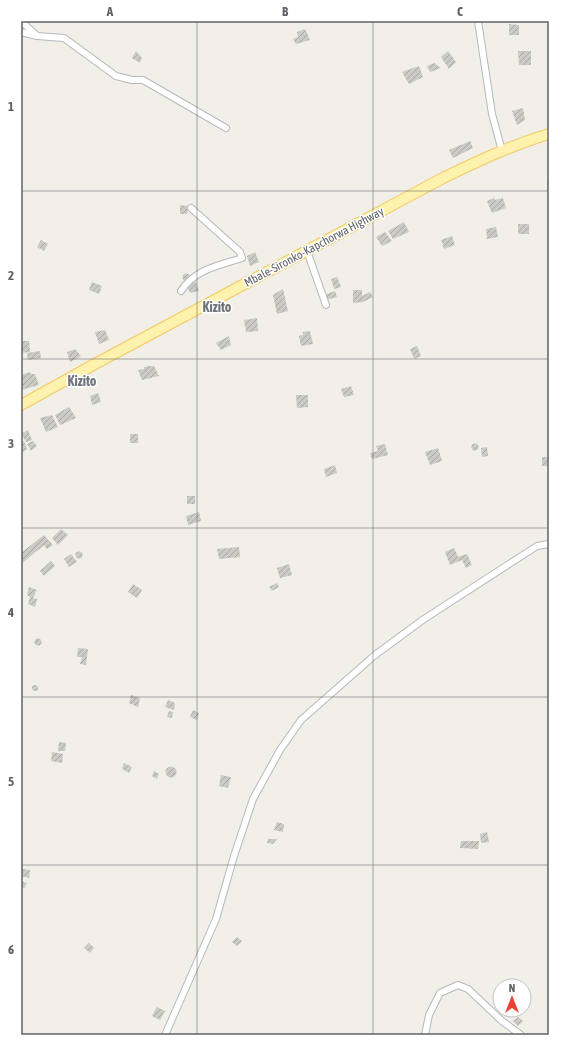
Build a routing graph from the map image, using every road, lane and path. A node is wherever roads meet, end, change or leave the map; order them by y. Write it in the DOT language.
graph roads {
  1 [pos="21,21"];
  2 [pos="478,21"];
  3 [pos="21,32"];
  4 [pos="38,36"];
  5 [pos="226,128"];
  6 [pos="549,134"];
  7 [pos="502,151"];
  8 [pos="191,208"];
  9 [pos="307,250"];
  10 [pos="181,291"];
  11 [pos="326,306"];
  12 [pos="21,405"];
  13 [pos="549,544"];
  14 [pos="165,1035"];
  15 [pos="425,1035"];
  16 [pos="521,1035"];
  1 -- 4 [label="street"];
  2 -- 7 [label="street"];
  3 -- 4 [label="street"];
  4 -- 5 [label="street"];
  6 -- 7 [label="main road, Mbale-Sironko-Kapchorwa Highway"];
  7 -- 9 [label="main road, Mbale-Sironko-Kapchorwa Highway"];
  8 -- 10 [label="street"];
  9 -- 11 [label="street"];
  9 -- 12 [label="main road, Mbale-Sironko-Kapchorwa Highway"];
  13 -- 14 [label="street"];
  15 -- 16 [label="street"];
}
